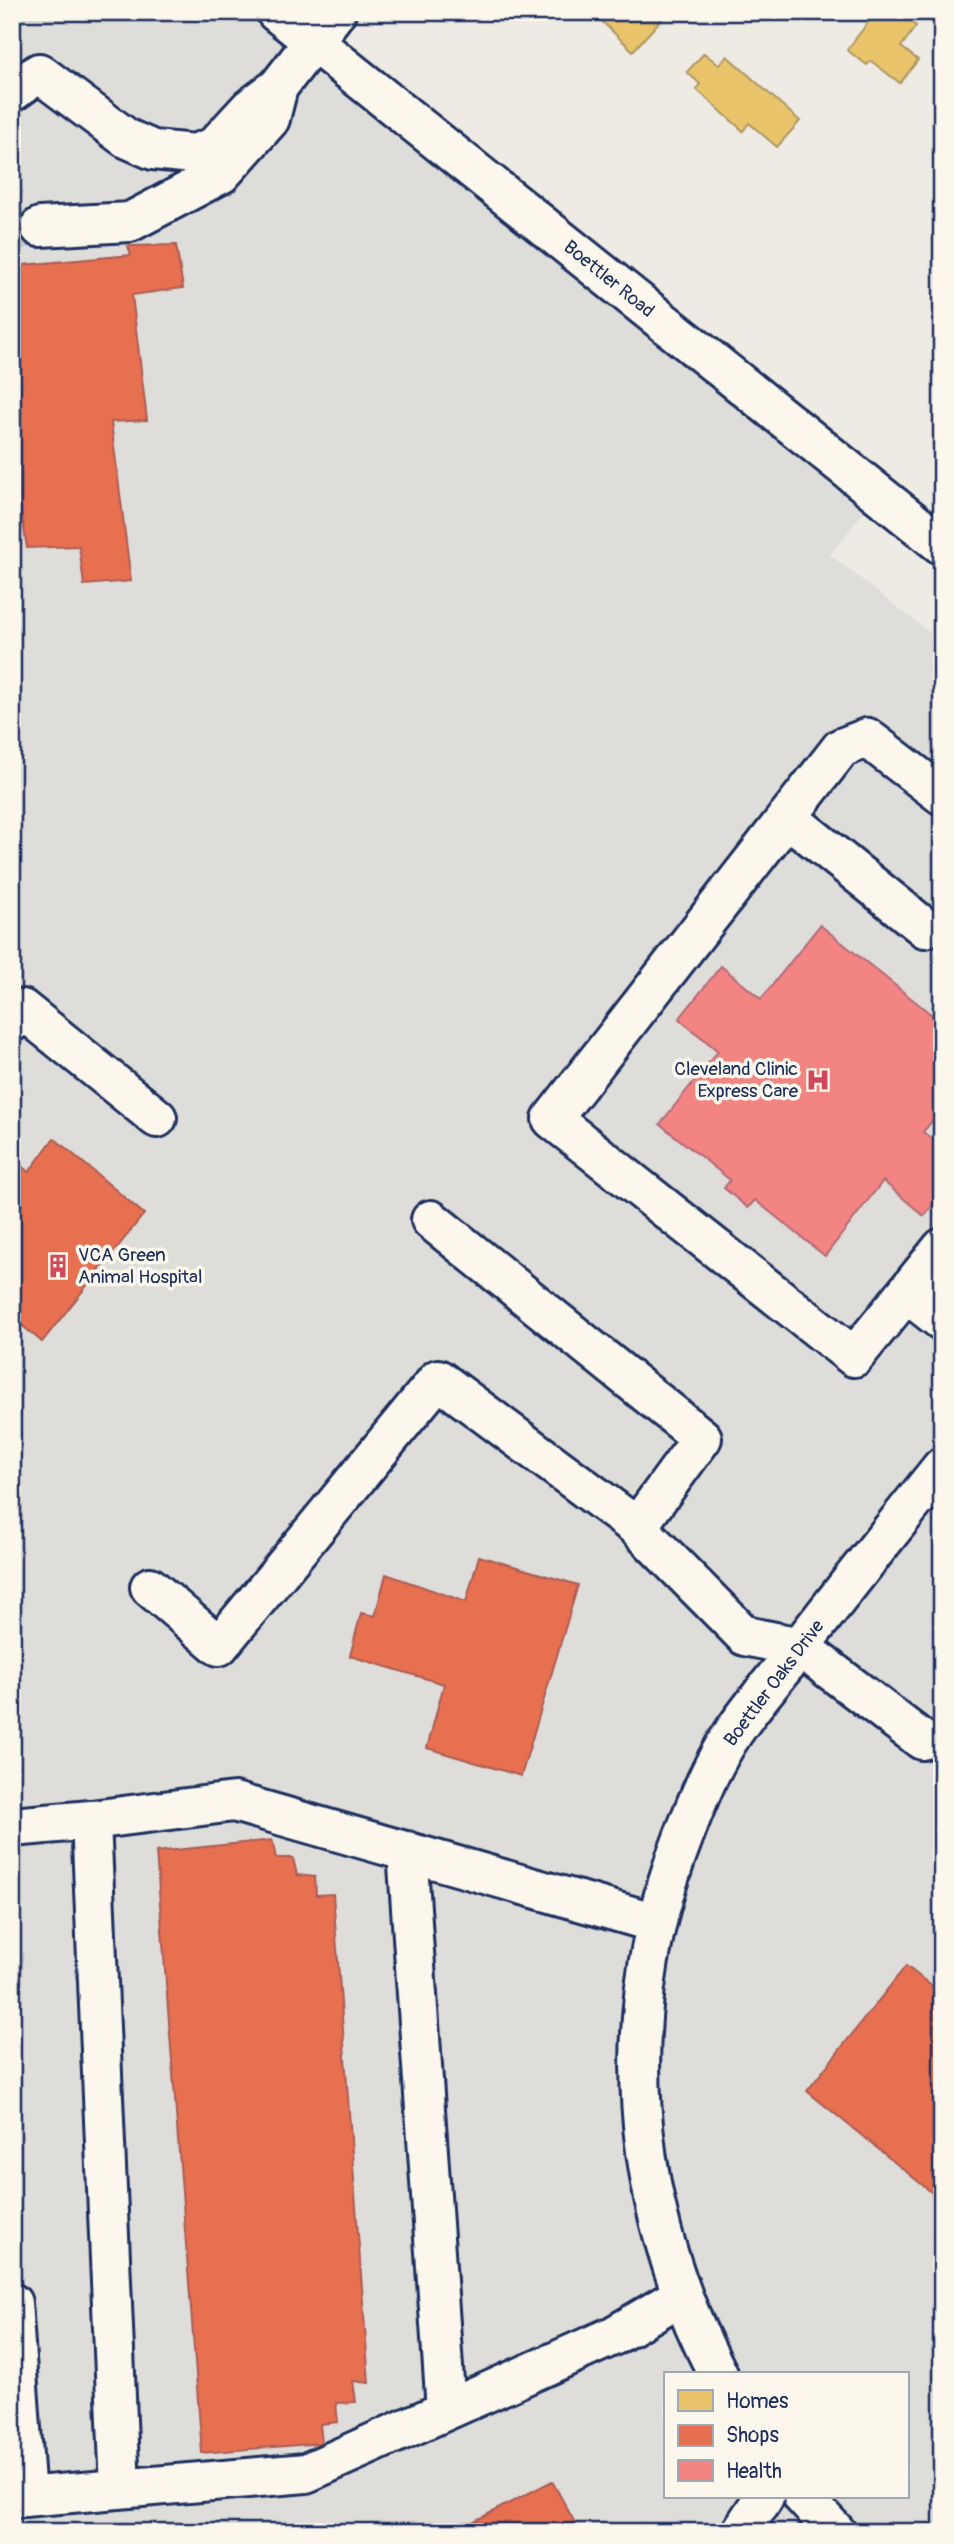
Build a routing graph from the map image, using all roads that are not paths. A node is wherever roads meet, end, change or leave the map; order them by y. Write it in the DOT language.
graph roads {
  1 [pos="276,12"];
  2 [pos="324,27"];
  3 [pos="278,87"];
  4 [pos="12,92"];
  5 [pos="40,227"];
  6 [pos="942,545"];
  7 [pos="942,795"];
  8 [pos="787,817"];
  9 [pos="925,928"];
  10 [pos="12,1021"];
  11 [pos="156,1118"];
  12 [pos="431,1220"];
  13 [pos="942,1248"];
  14 [pos="906,1293"];
  15 [pos="942,1321"];
  16 [pos="942,1467"];
  17 [pos="637,1527"];
  18 [pos="150,1587"];
  19 [pos="800,1647"];
  20 [pos="922,1740"];
  21 [pos="91,1820"];
  22 [pos="12,1827"];
  23 [pos="407,1851"];
  24 [pos="656,1923"];
  25 [pos="682,2295"];
  26 [pos="12,2303"];
  27 [pos="717,2372"];
  28 [pos="446,2410"];
  29 [pos="120,2488"];
  30 [pos="19,2497"];
  31 [pos="763,2498"];
  32 [pos="804,2498"];
  33 [pos="741,2532"];
  34 [pos="836,2532"];
  1 -- 2 [label="street, Boettler Road"];
  2 -- 3 [label="street"];
  2 -- 6 [label="street, Boettler Road"];
  3 -- 4 [label="street"];
  3 -- 5 [label="street"];
  7 -- 8 [label="street"];
  8 -- 9 [label="street"];
  8 -- 14 [label="street"];
  10 -- 11 [label="street"];
  12 -- 17 [label="street"];
  13 -- 14 [label="street"];
  14 -- 15 [label="street"];
  16 -- 19 [label="street, Boettler Oaks Drive"];
  17 -- 18 [label="street"];
  17 -- 19 [label="street"];
  19 -- 20 [label="street"];
  19 -- 24 [label="street, Boettler Oaks Drive"];
  21 -- 22 [label="street"];
  21 -- 23 [label="street"];
  21 -- 29 [label="street"];
  23 -- 24 [label="street"];
  23 -- 28 [label="street"];
  24 -- 25 [label="street, Boettler Oaks Drive"];
  25 -- 27 [label="street, Boettler Oaks Drive"];
  25 -- 28 [label="street"];
  26 -- 30 [label="street"];
  28 -- 29 [label="street"];
  29 -- 30 [label="street"];
  31 -- 33 [label="street"];
  32 -- 34 [label="street"];
}
